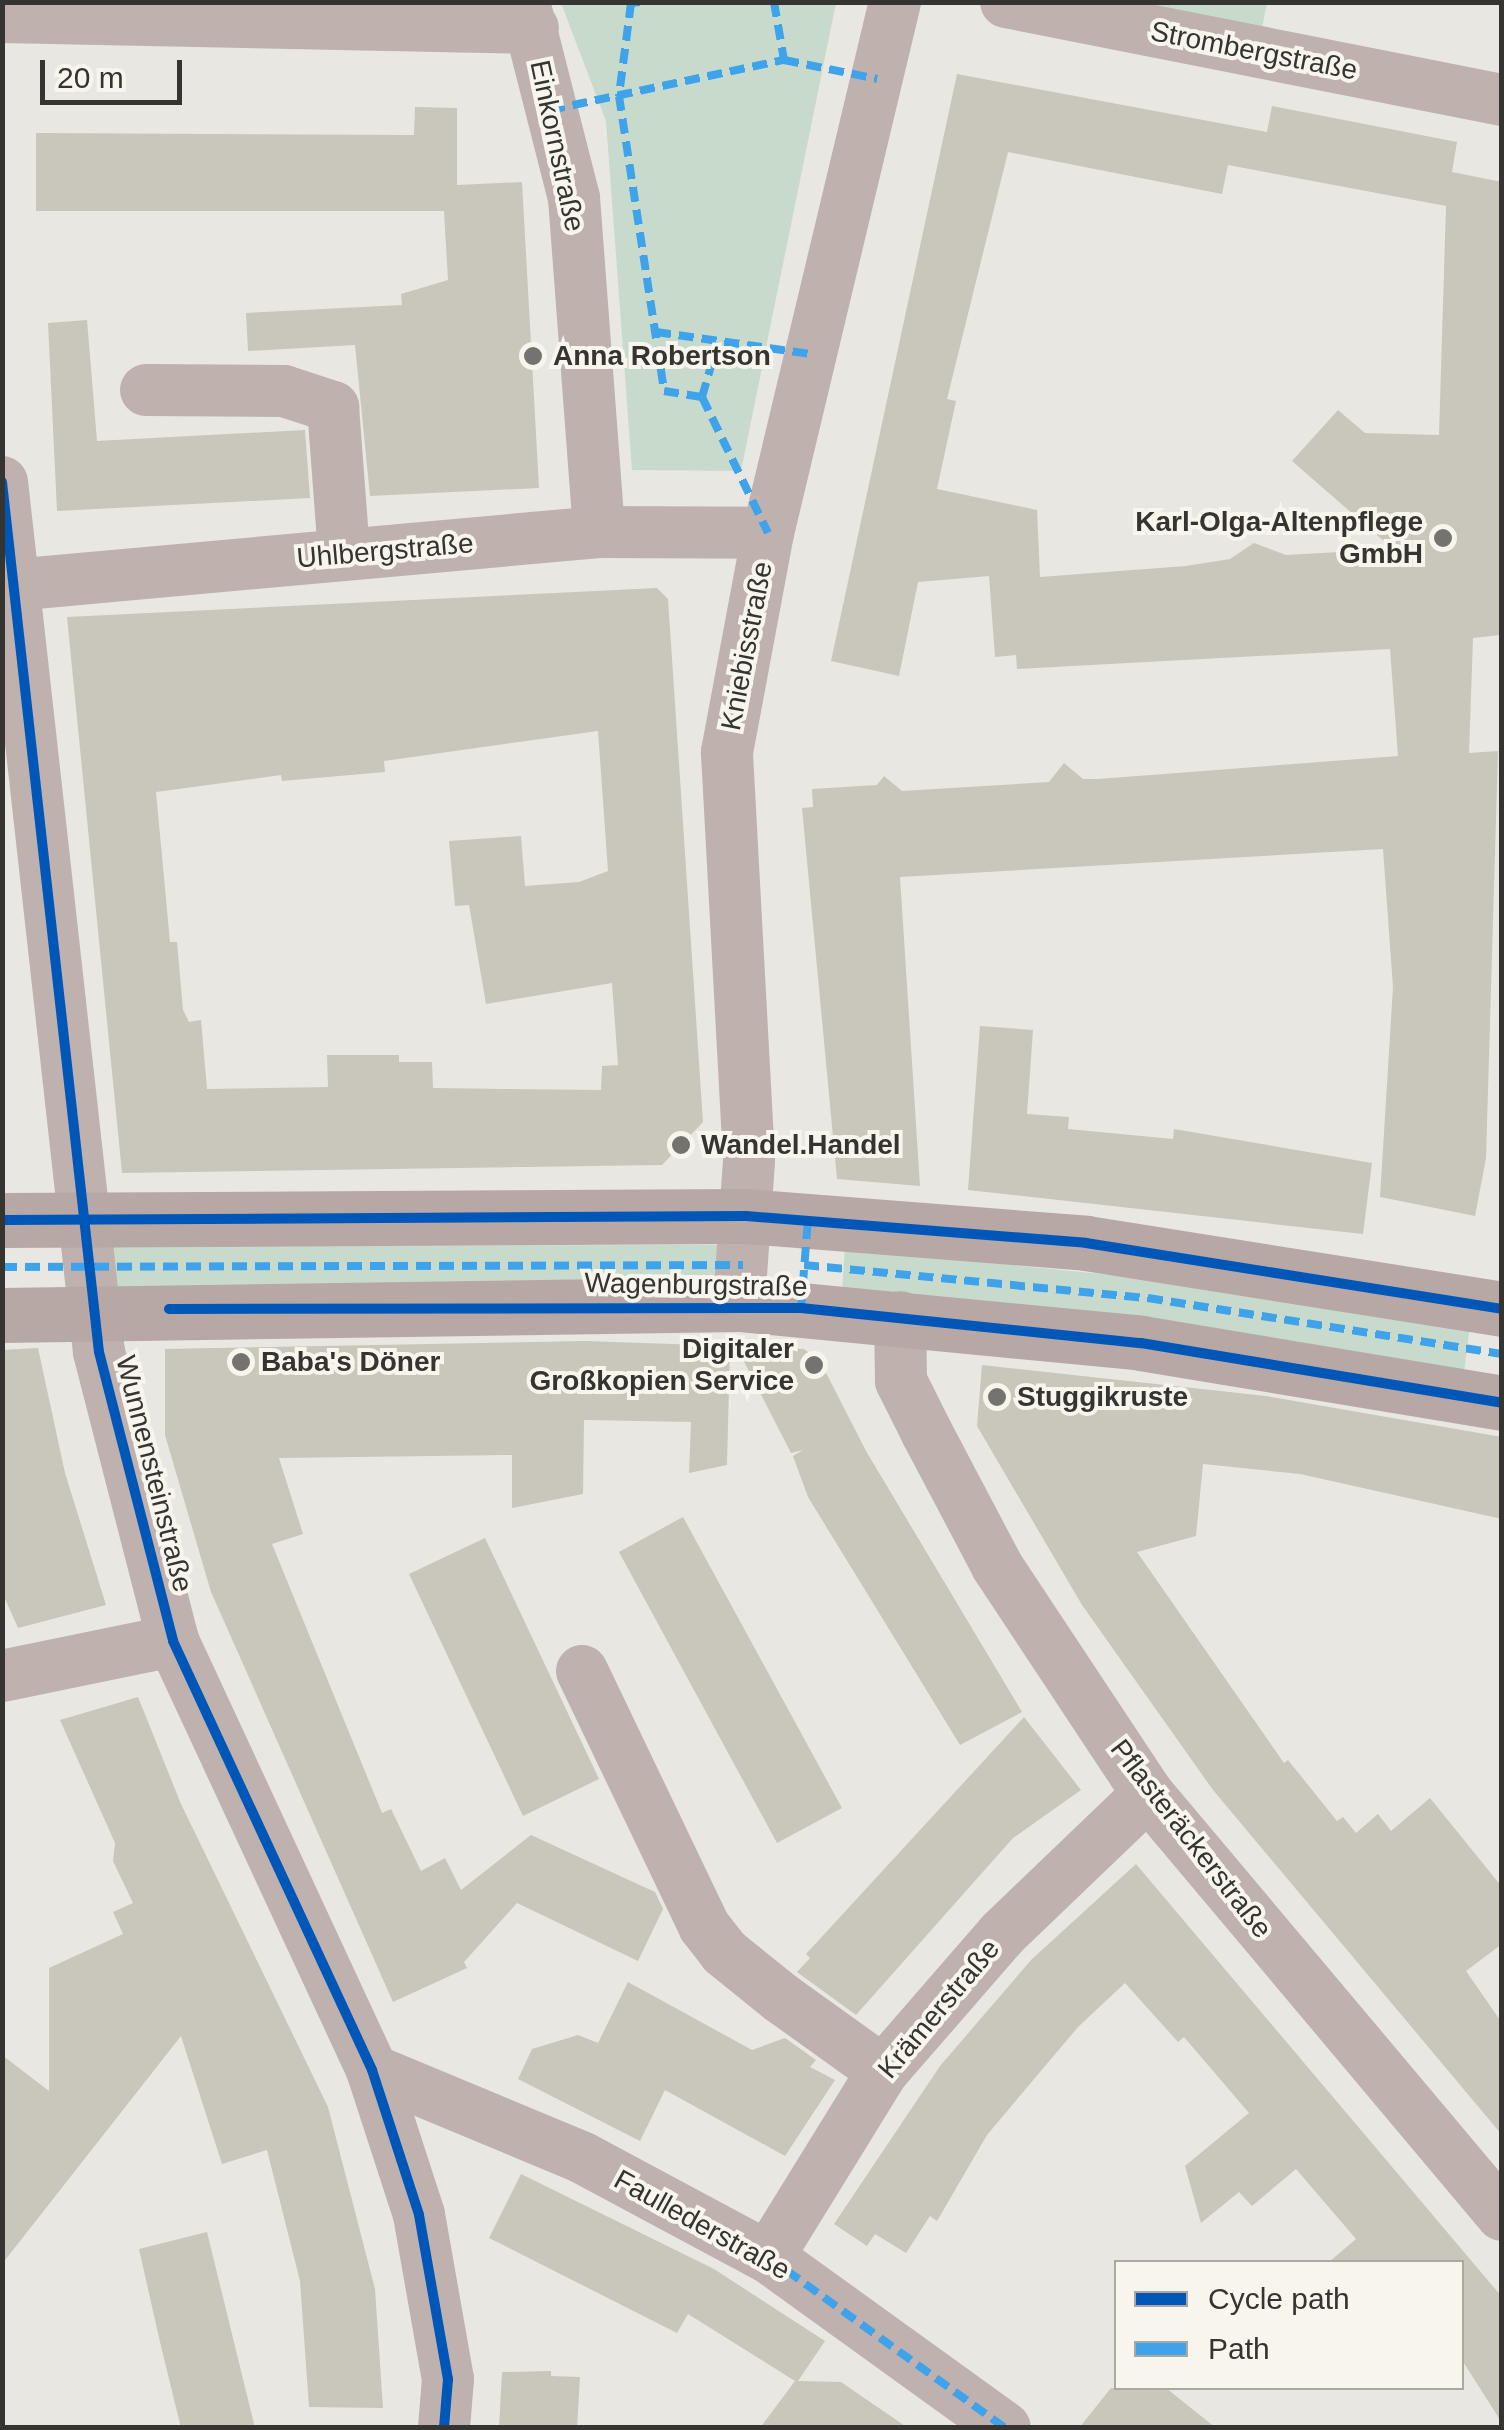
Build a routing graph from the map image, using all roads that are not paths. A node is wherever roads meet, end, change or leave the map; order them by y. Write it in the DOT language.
graph roads {
  1 [pos="895,2"];
  2 [pos="1006,2"];
  3 [pos="2,16"];
  4 [pos="528,16"];
  5 [pos="1502,100"];
  6 [pos="146,390"];
  7 [pos="2,482"];
  8 [pos="599,532"];
  9 [pos="768,533"];
  10 [pos="344,554"];
  11 [pos="8,585"];
  12 [pos="80,1216"];
  13 [pos="746,1216"];
  14 [pos="2,1220"];
  15 [pos="739,1304"];
  16 [pos="1502,1309"];
  17 [pos="90,1310"];
  18 [pos="2,1315"];
  19 [pos="900,1317"];
  20 [pos="1500,1398"];
  21 [pos="173,1641"];
  22 [pos="582,1671"];
  23 [pos="2,1676"];
  24 [pos="1148,1794"];
  25 [pos="372,2070"];
  26 [pos="883,2071"];
  27 [pos="1502,2215"];
  28 [pos="768,2257"];
  29 [pos="444,2428"];
  30 [pos="1005,2428"];
  1 -- 9 [label="street, Kniebisstraße"];
  2 -- 5 [label="street, Strombergstraße"];
  3 -- 4 [label="street"];
  4 -- 8 [label="street, Einkornstraße"];
  6 -- 10 [label="street"];
  7 -- 11 [label="street, Wunnensteinstraße"];
  8 -- 9 [label="street, Uhlbergstraße"];
  8 -- 10 [label="street, Uhlbergstraße"];
  9 -- 13 [label="street, Kniebisstraße"];
  10 -- 11 [label="street, Uhlbergstraße"];
  11 -- 12 [label="street, Wunnensteinstraße"];
  12 -- 13 [label="main road"];
  12 -- 14 [label="main road"];
  12 -- 17 [label="street, Wunnensteinstraße"];
  13 -- 15 [label="street, Kniebisstraße"];
  13 -- 16 [label="main road"];
  15 -- 17 [label="main road, Wagenburgstraße"];
  15 -- 19 [label="main road, Wagenburgstraße"];
  17 -- 18 [label="main road, Wagenburgstraße"];
  17 -- 21 [label="street, Wunnensteinstraße"];
  19 -- 20 [label="main road, Wagenburgstraße"];
  19 -- 24 [label="street, Pflasteräckerstraße"];
  21 -- 23 [label="street"];
  21 -- 25 [label="street, Wunnensteinstraße"];
  22 -- 26 [label="street"];
  24 -- 26 [label="street, Krämerstraße"];
  24 -- 27 [label="street, Pflasteräckerstraße"];
  25 -- 28 [label="street, Faullederstraße"];
  25 -- 29 [label="street, Wunnensteinstraße"];
  26 -- 28 [label="street, Krämerstraße"];
  28 -- 30 [label="street, Faullederstraße"];
}
